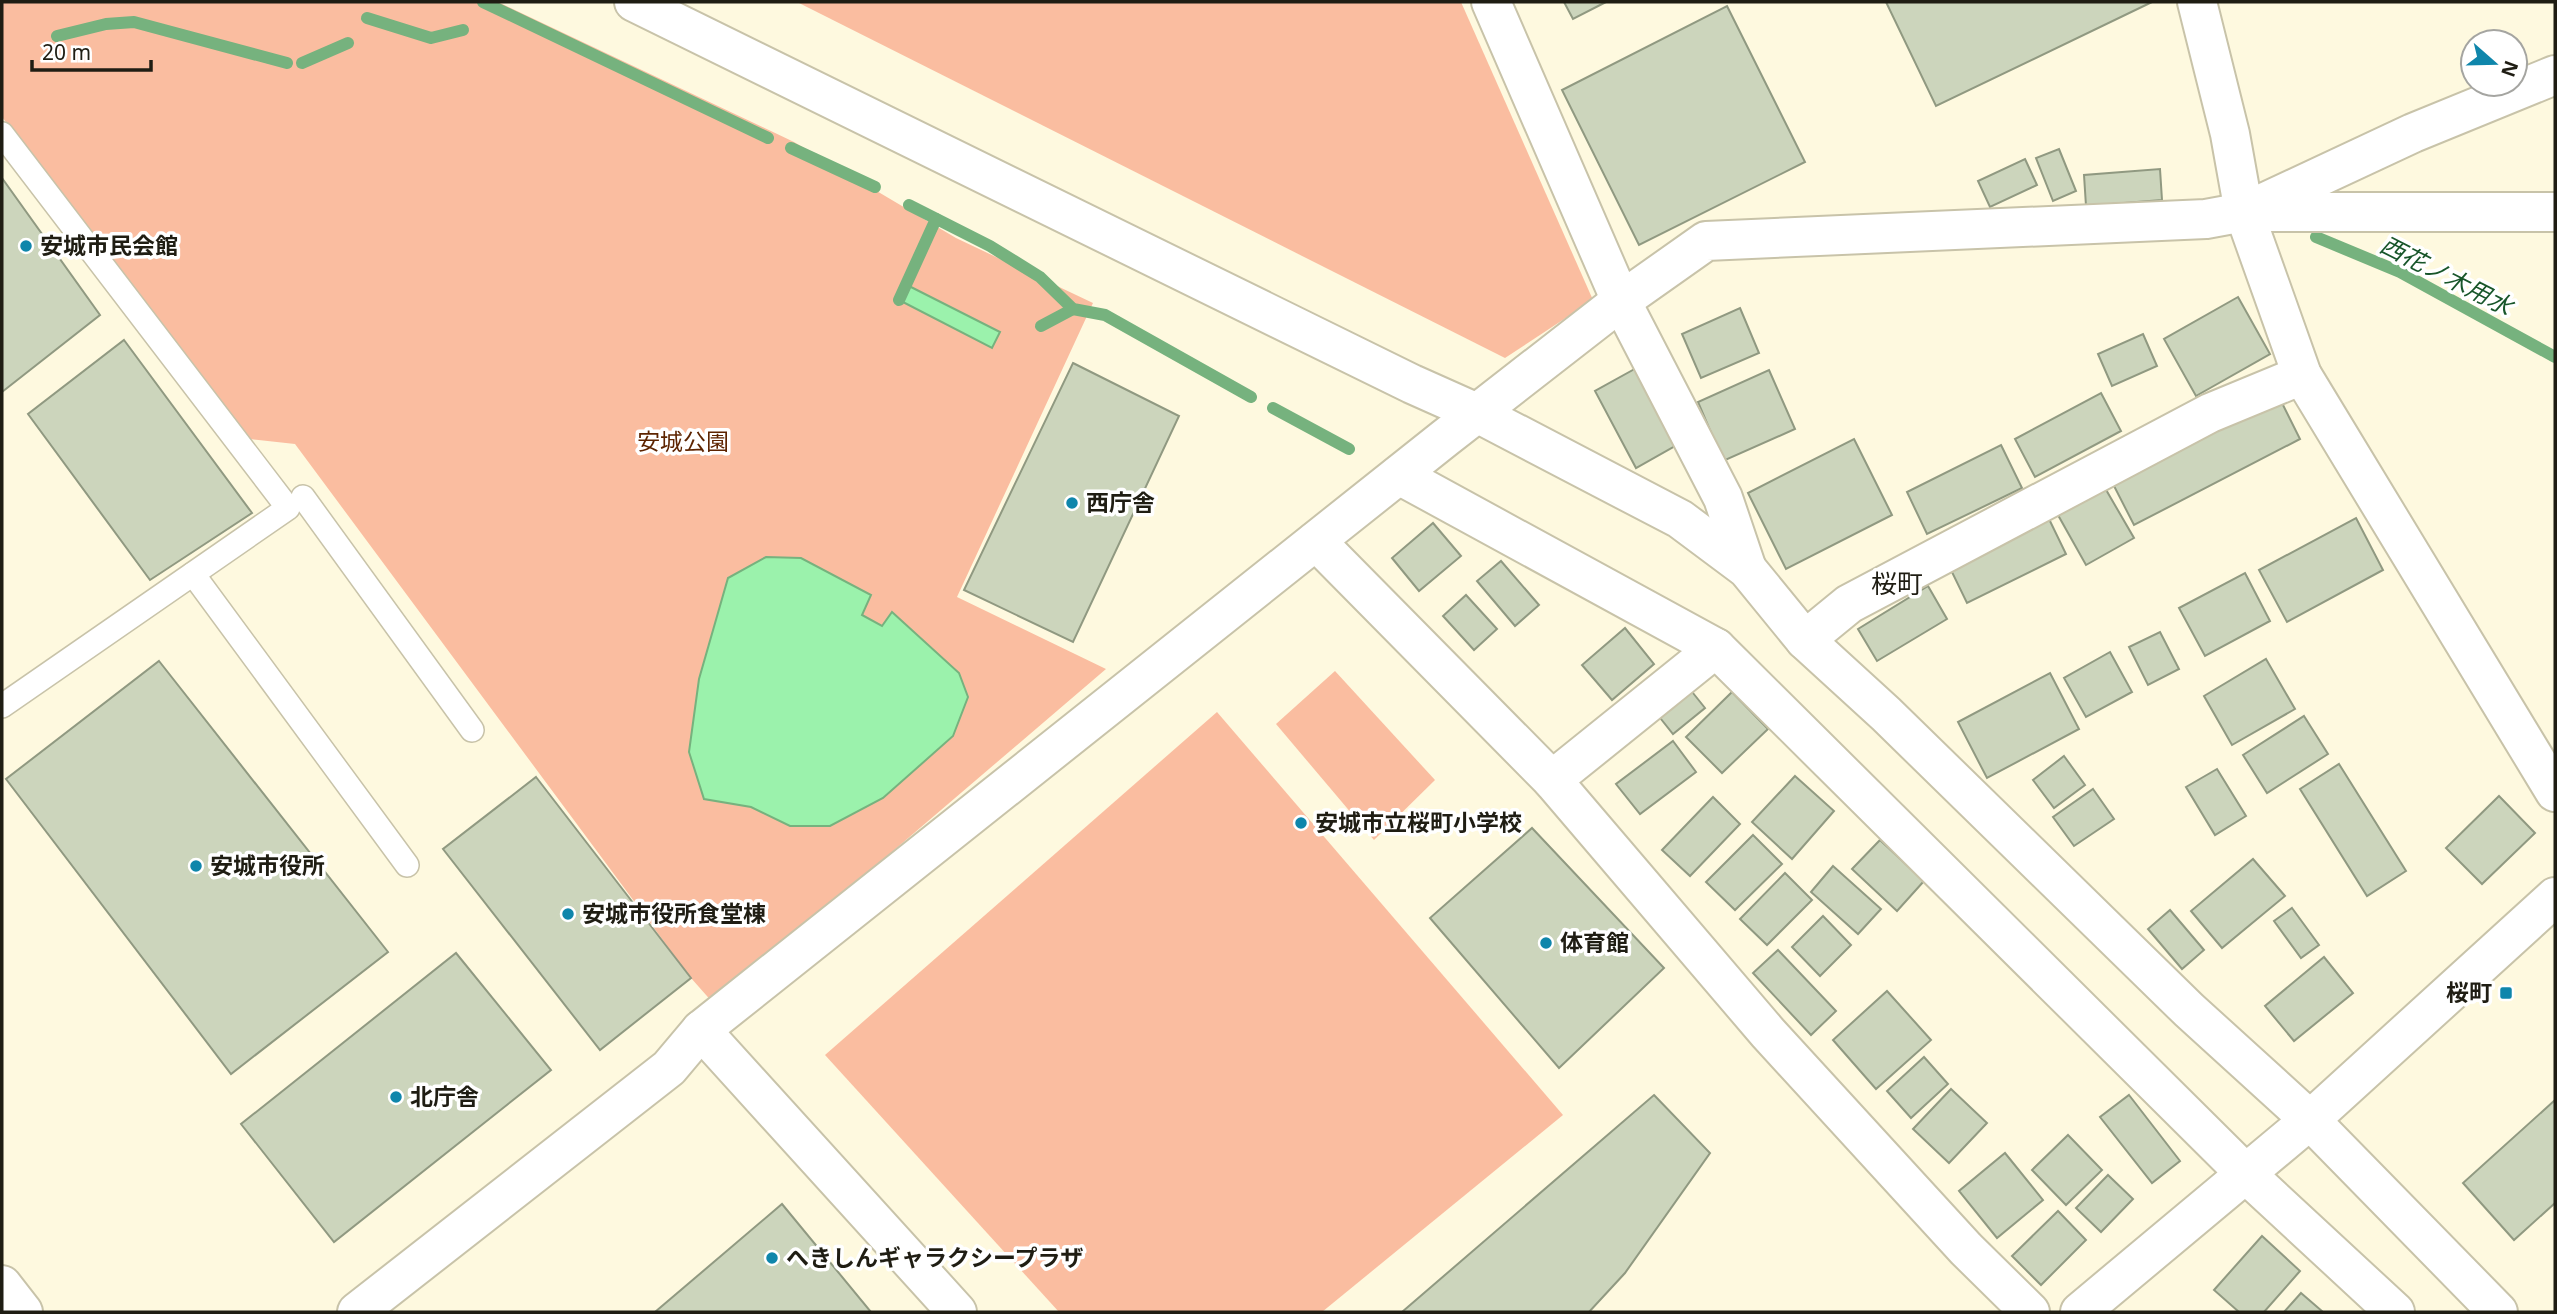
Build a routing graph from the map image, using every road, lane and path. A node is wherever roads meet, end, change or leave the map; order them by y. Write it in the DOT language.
graph roads {
  1 [pos="635,2"];
  2 [pos="1491,2"];
  3 [pos="2197,2"];
  4 [pos="2555,75"];
  5 [pos="2,134"];
  6 [pos="2244,212"];
  7 [pos="2555,212"];
  8 [pos="1621,301"];
  9 [pos="2302,375"];
  10 [pos="1477,413"];
  11 [pos="1399,475"];
  12 [pos="303,497"];
  13 [pos="1316,541"];
  14 [pos="1746,569"];
  15 [pos="192,574"];
  16 [pos="1805,640"];
  17 [pos="1716,648"];
  18 [pos="2,706"];
  19 [pos="472,730"];
  20 [pos="1552,780"];
  21 [pos="2555,792"];
  22 [pos="407,865"];
  23 [pos="2555,897"];
  24 [pos="701,1030"];
  25 [pos="2310,1120"];
  26 [pos="2246,1174"];
  27 [pos="2,1285"];
  28 [pos="23,1312"];
  29 [pos="357,1312"];
  30 [pos="957,1312"];
  31 [pos="2030,1312"];
  32 [pos="2080,1312"];
  33 [pos="2395,1312"];
  34 [pos="2498,1312"];
  1 -- 10 [label="street"];
  2 -- 8 [label="street"];
  3 -- 6 [label="street"];
  4 -- 6 [label="street"];
  5 -- 12 [label="lane"];
  6 -- 7 [label="street"];
  6 -- 8 [label="street"];
  6 -- 9 [label="street"];
  8 -- 10 [label="street"];
  8 -- 14 [label="street"];
  9 -- 16 [label="street"];
  9 -- 21 [label="street"];
  10 -- 11 [label="street"];
  10 -- 14 [label="street"];
  11 -- 13 [label="street"];
  11 -- 17 [label="street"];
  12 -- 15 [label="lane"];
  12 -- 19 [label="lane"];
  13 -- 20 [label="street"];
  13 -- 24 [label="street"];
  14 -- 16 [label="street"];
  15 -- 18 [label="lane"];
  15 -- 22 [label="lane"];
  16 -- 25 [label="street"];
  17 -- 20 [label="street"];
  17 -- 26 [label="street"];
  20 -- 31 [label="street"];
  23 -- 25 [label="street"];
  24 -- 29 [label="street"];
  24 -- 30 [label="street"];
  25 -- 26 [label="street"];
  25 -- 34 [label="street"];
  26 -- 32 [label="street"];
  26 -- 33 [label="street"];
  27 -- 28 [label="street"];
}
